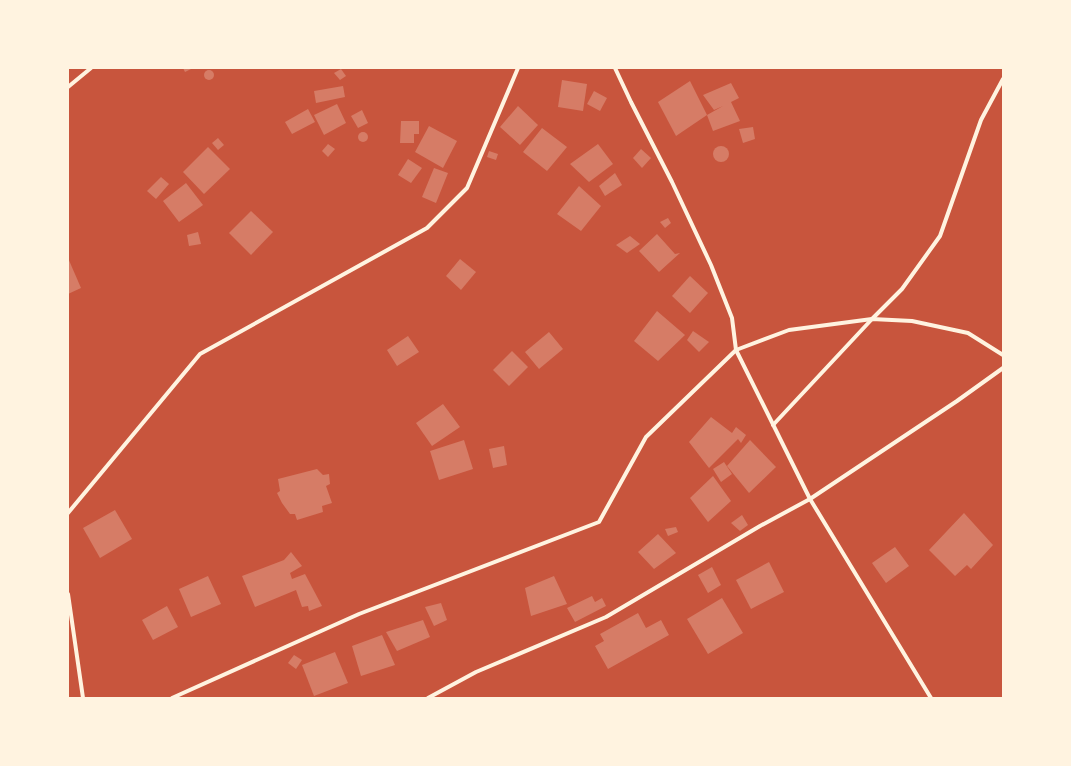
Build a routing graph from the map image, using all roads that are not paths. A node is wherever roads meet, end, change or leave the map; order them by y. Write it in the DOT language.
graph roads {
  1 [pos="91,68"];
  2 [pos="518,68"];
  3 [pos="615,68"];
  4 [pos="1003,79"];
  5 [pos="68,87"];
  6 [pos="872,319"];
  7 [pos="736,350"];
  8 [pos="1003,356"];
  9 [pos="1003,368"];
  10 [pos="773,425"];
  11 [pos="810,499"];
  12 [pos="68,513"];
  13 [pos="68,594"];
  14 [pos="83,698"];
  15 [pos="172,698"];
  16 [pos="428,698"];
  17 [pos="932,698"];
  1 -- 5 [label="street"];
  2 -- 12 [label="street"];
  3 -- 7 [label="street"];
  4 -- 6 [label="street"];
  6 -- 7 [label="street"];
  6 -- 8 [label="street"];
  6 -- 10 [label="street"];
  7 -- 10 [label="street"];
  7 -- 15 [label="street"];
  9 -- 11 [label="street"];
  10 -- 11 [label="street"];
  11 -- 16 [label="street"];
  11 -- 17 [label="street"];
  13 -- 14 [label="street"];
}
